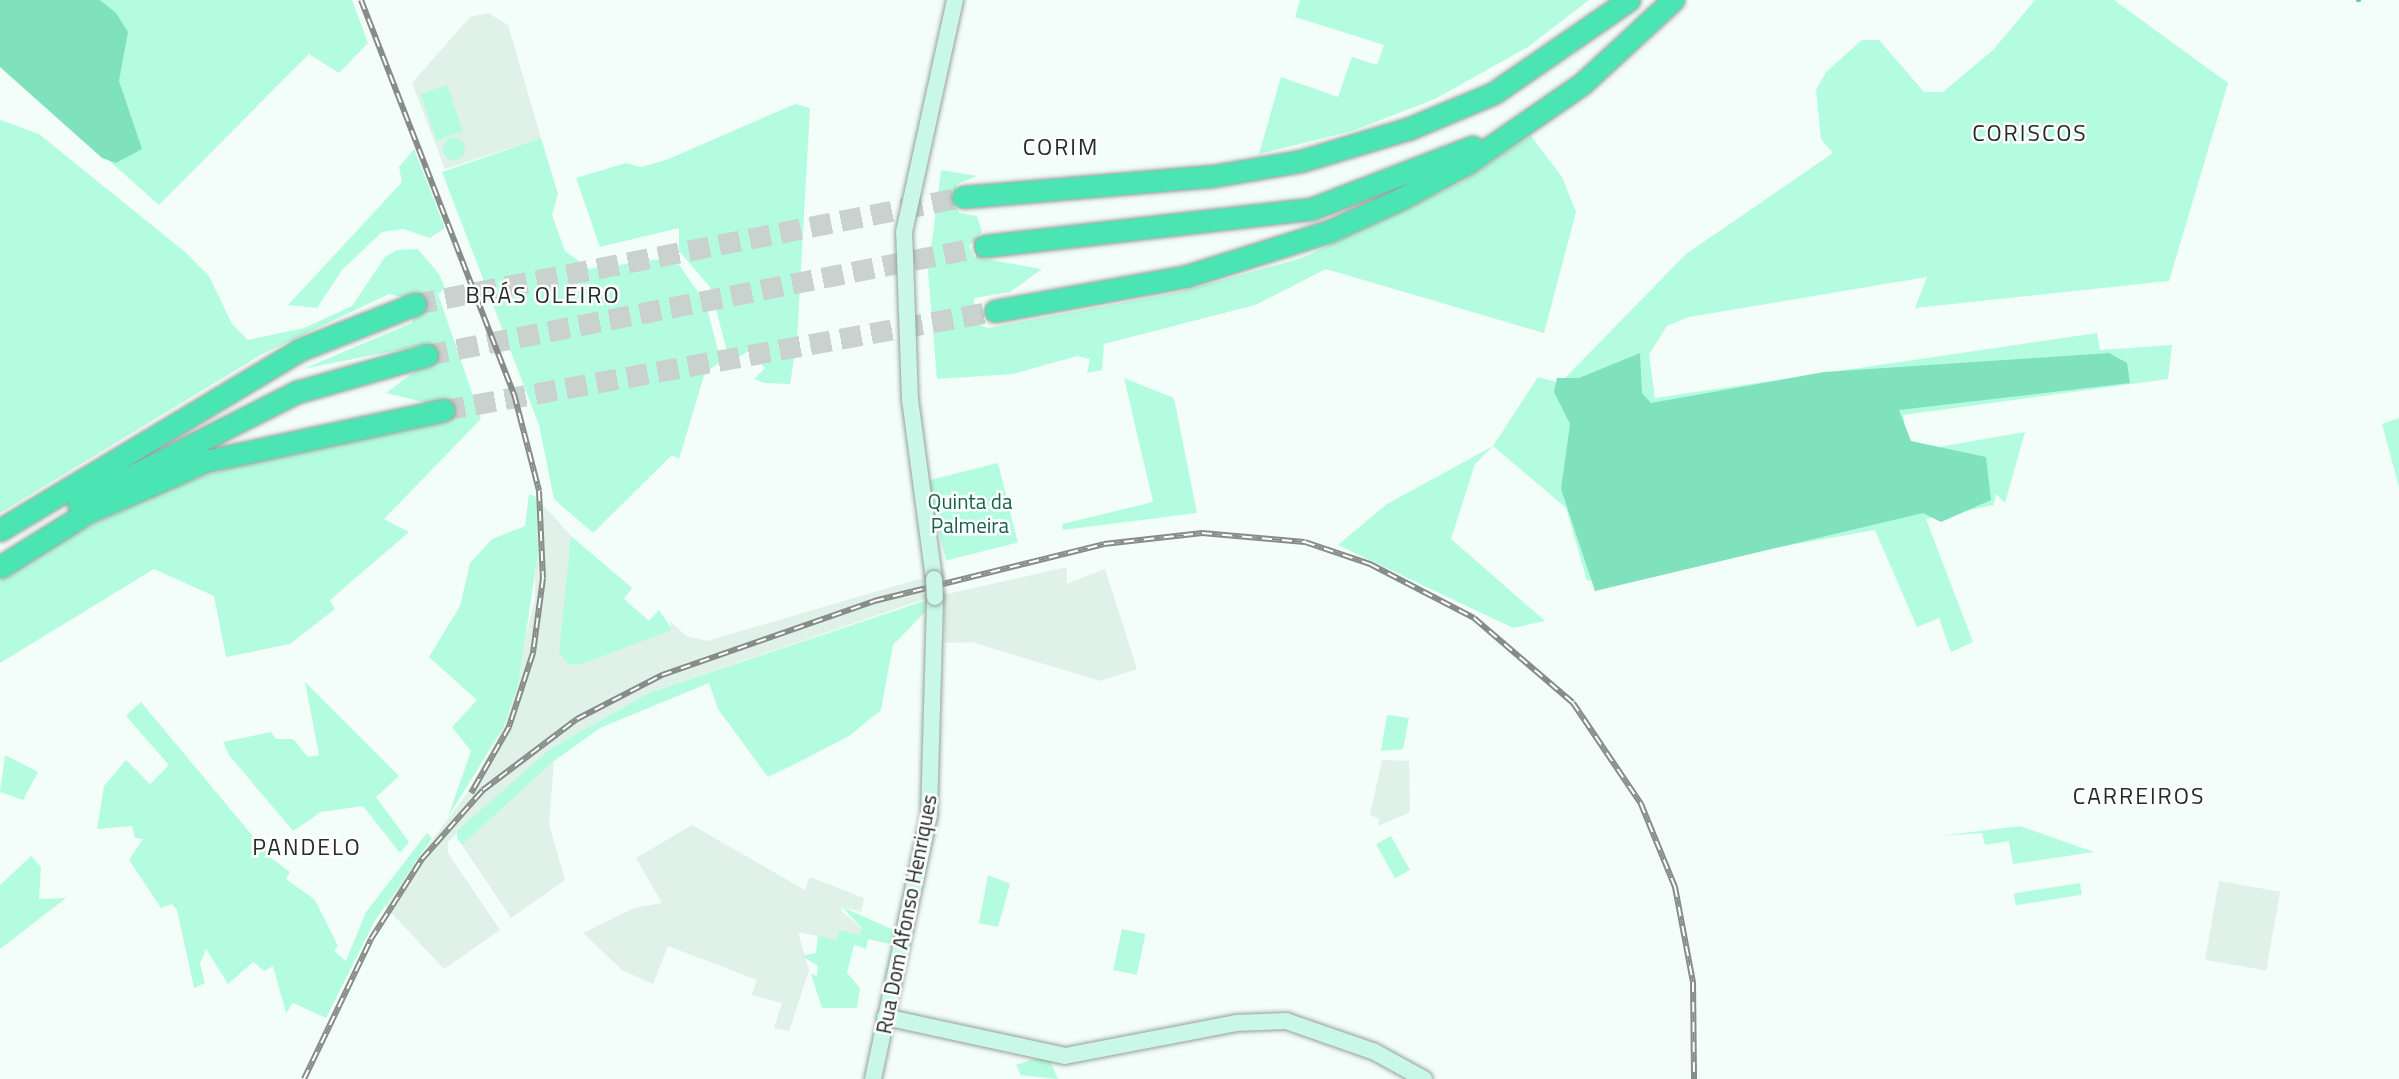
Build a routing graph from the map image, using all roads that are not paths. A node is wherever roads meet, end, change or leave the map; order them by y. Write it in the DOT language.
graph roads {
  1 [pos="955,0"];
  2 [pos="1629,0"];
  3 [pos="1673,0"];
  4 [pos="1531,121"];
  5 [pos="963,197"];
  6 [pos="985,246"];
  7 [pos="415,304"];
  8 [pos="995,311"];
  9 [pos="427,355"];
  10 [pos="444,410"];
  11 [pos="0,530"];
  12 [pos="0,554"];
  13 [pos="0,567"];
  14 [pos="885,1017"];
  15 [pos="873,1079"];
  16 [pos="1424,1079"];
  1 -- 14 [label="main road, Rua Dom Afonso Henriques, bridge"];
  2 -- 5 [label="highway"];
  3 -- 4 [label="highway"];
  4 -- 6 [label="highway"];
  4 -- 8 [label="highway"];
  7 -- 11 [label="highway"];
  9 -- 12 [label="highway"];
  10 -- 13 [label="highway"];
  14 -- 15 [label="main road, Rua Dom Afonso Henriques"];
  14 -- 16 [label="main road"];
}
